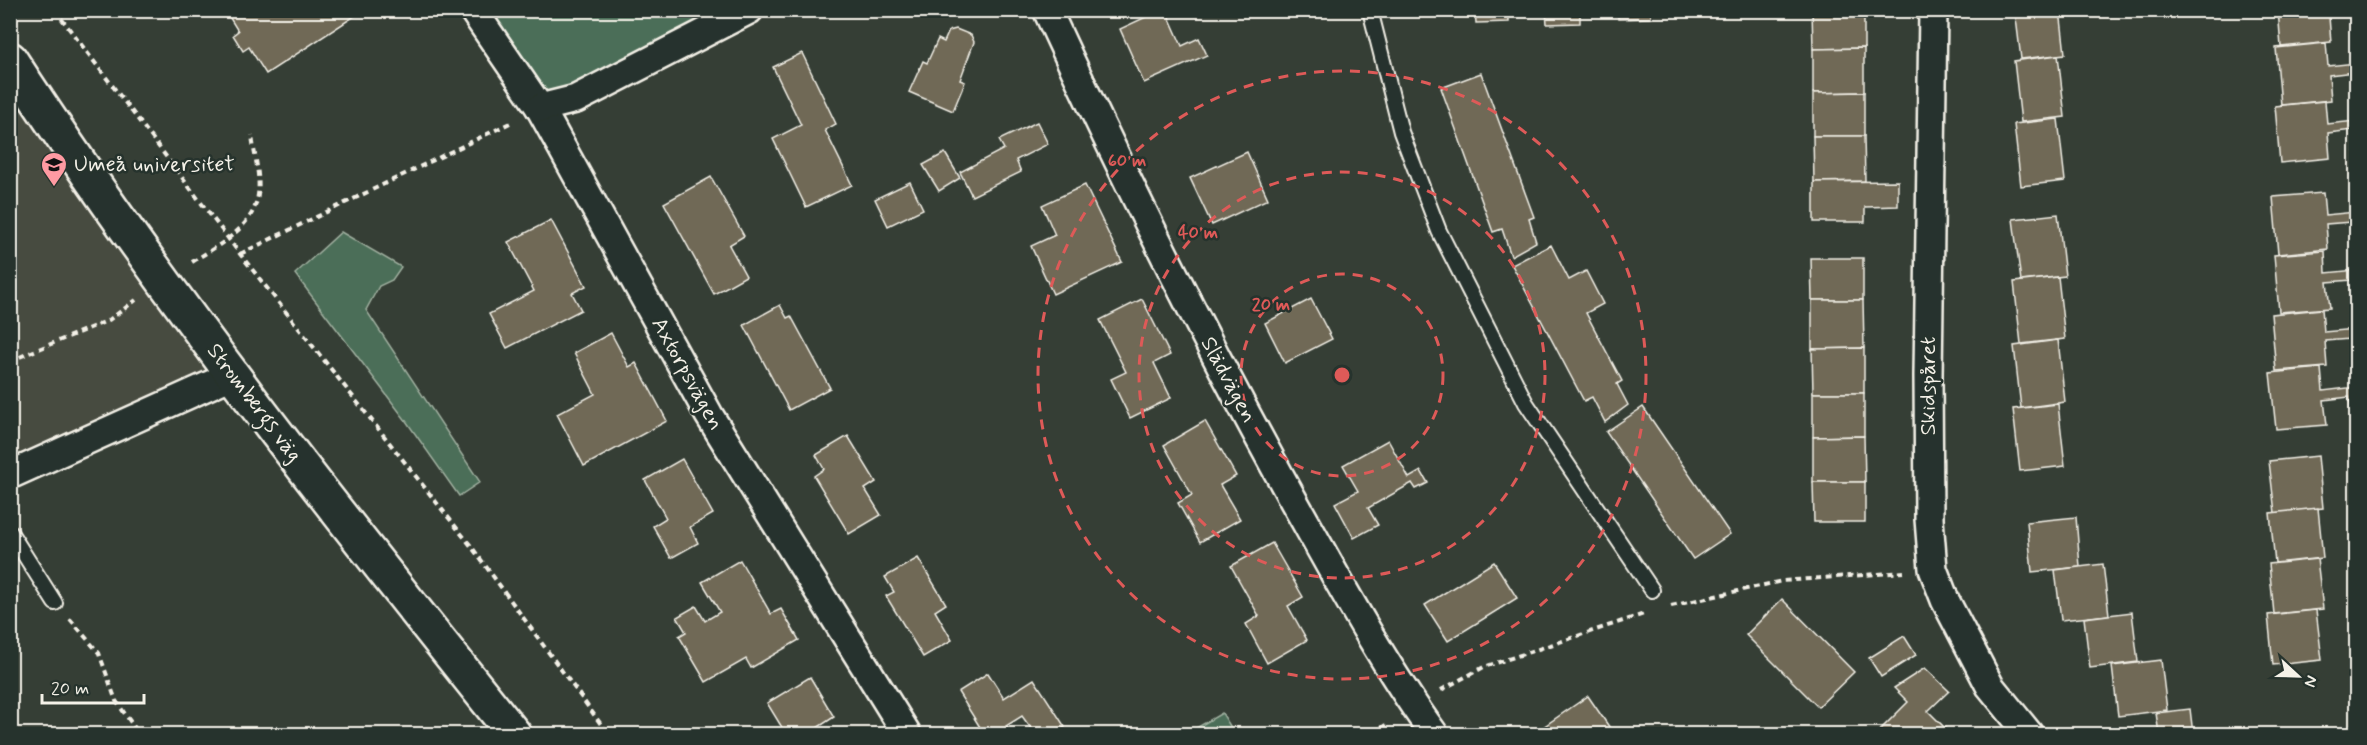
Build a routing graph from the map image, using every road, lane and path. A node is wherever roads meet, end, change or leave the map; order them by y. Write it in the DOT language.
graph roads {
  1 [pos="55,10"];
  2 [pos="472,10"];
  3 [pos="749,10"];
  4 [pos="1047,10"];
  5 [pos="1370,10"];
  6 [pos="1933,10"];
  7 [pos="10,59"];
  8 [pos="540,108"];
  9 [pos="240,254"];
  10 [pos="232,375"];
  11 [pos="10,475"];
  12 [pos="10,532"];
  13 [pos="1933,569"];
  14 [pos="1652,590"];
  15 [pos="56,603"];
  16 [pos="1665,607"];
  17 [pos="1654,611"];
  18 [pos="1413,706"];
  19 [pos="140,735"];
  20 [pos="514,735"];
  21 [pos="608,735"];
  22 [pos="907,735"];
  23 [pos="1434,735"];
  24 [pos="2029,735"];
  1 -- 9 [label="path"];
  2 -- 8 [label="street, Axtorpsvägen"];
  3 -- 8 [label="street"];
  4 -- 18 [label="street, Slädvägen"];
  5 -- 14 [label="lane"];
  6 -- 13 [label="street, Skidspåret"];
  7 -- 10 [label="street, Strombergs väg"];
  8 -- 9 [label="path"];
  8 -- 22 [label="street, Axtorpsvägen"];
  9 -- 21 [label="path"];
  10 -- 11 [label="street"];
  10 -- 20 [label="street, Strombergs väg"];
  12 -- 15 [label="lane"];
  13 -- 16 [label="path"];
  13 -- 24 [label="street, Skidspåret"];
  15 -- 19 [label="path"];
  17 -- 18 [label="path"];
  18 -- 23 [label="street, Slädvägen"];
}
